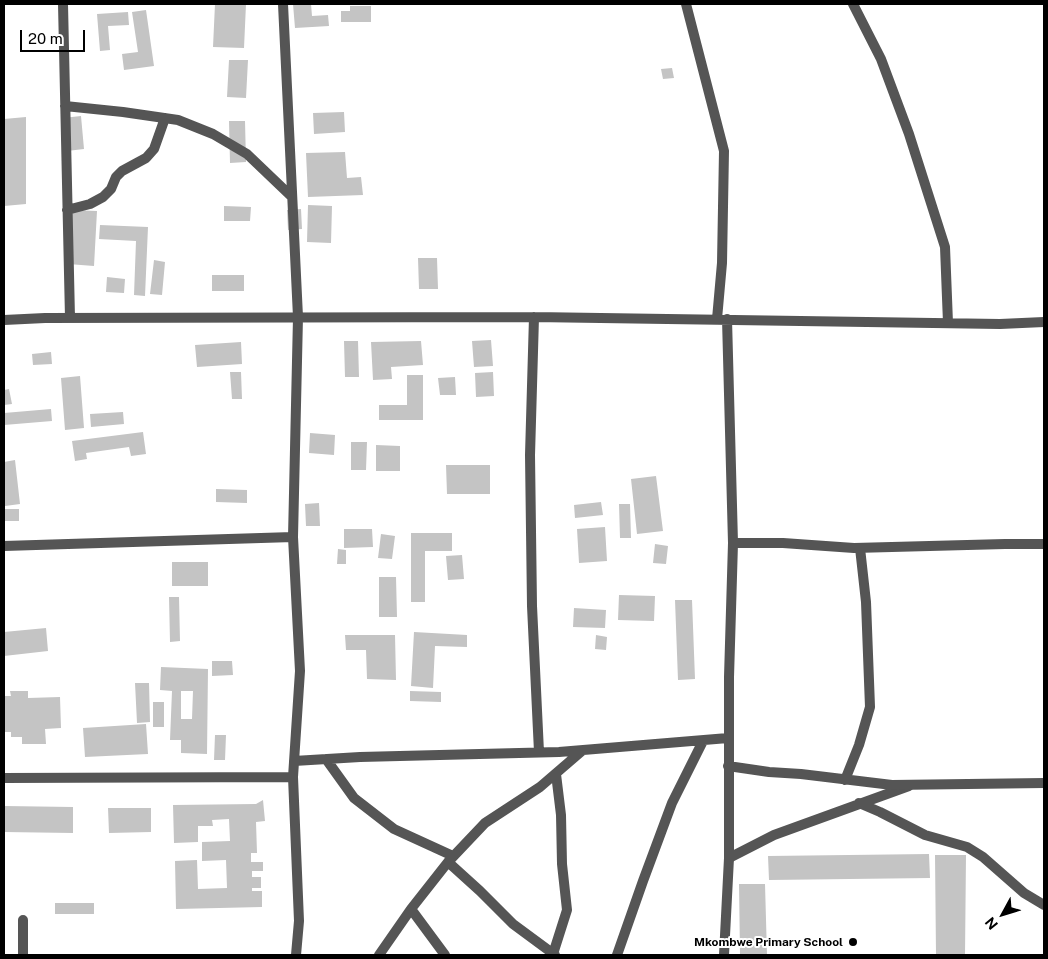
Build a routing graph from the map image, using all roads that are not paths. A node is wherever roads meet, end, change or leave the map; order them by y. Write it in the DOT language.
graph roads {
  1 [pos="63,4"];
  2 [pos="283,4"];
  3 [pos="686,4"];
  4 [pos="853,4"];
  5 [pos="65,106"];
  6 [pos="165,118"];
  7 [pos="292,197"];
  8 [pos="67,210"];
  9 [pos="298,317"];
  10 [pos="534,317"];
  11 [pos="70,318"];
  12 [pos="722,319"];
  13 [pos="4,320"];
  14 [pos="1044,322"];
  15 [pos="948,323"];
  16 [pos="293,537"];
  17 [pos="733,544"];
  18 [pos="1044,544"];
  19 [pos="4,546"];
  20 [pos="860,548"];
  21 [pos="728,738"];
  22 [pos="703,740"];
  23 [pos="582,750"];
  24 [pos="539,752"];
  25 [pos="326,759"];
  26 [pos="294,761"];
  27 [pos="728,766"];
  28 [pos="556,774"];
  29 [pos="293,777"];
  30 [pos="4,778"];
  31 [pos="845,780"];
  32 [pos="1044,783"];
  33 [pos="913,784"];
  34 [pos="859,804"];
  35 [pos="729,858"];
  36 [pos="451,859"];
  37 [pos="1044,905"];
  38 [pos="411,909"];
  39 [pos="24,920"];
  40 [pos="554,954"];
  41 [pos="23,955"];
  42 [pos="296,955"];
  43 [pos="379,955"];
  44 [pos="445,955"];
  45 [pos="618,955"];
  46 [pos="724,955"];
  1 -- 5 [label="street"];
  2 -- 7 [label="street"];
  3 -- 12 [label="street"];
  4 -- 15 [label="street"];
  5 -- 6 [label="street"];
  5 -- 8 [label="street"];
  6 -- 7 [label="street"];
  6 -- 8 [label="street"];
  7 -- 9 [label="street"];
  8 -- 11 [label="street"];
  9 -- 10 [label="street"];
  9 -- 11 [label="street"];
  9 -- 16 [label="street"];
  10 -- 12 [label="street"];
  10 -- 24 [label="street"];
  11 -- 13 [label="street"];
  12 -- 15 [label="street"];
  12 -- 17 [label="street"];
  14 -- 15 [label="street"];
  16 -- 19 [label="street"];
  16 -- 26 [label="street"];
  17 -- 20 [label="street"];
  17 -- 21 [label="street"];
  18 -- 20 [label="street"];
  20 -- 31 [label="street"];
  21 -- 22 [label="street"];
  21 -- 27 [label="street"];
  22 -- 23 [label="street"];
  22 -- 45 [label="street"];
  23 -- 24 [label="street"];
  23 -- 28 [label="street"];
  24 -- 25 [label="street"];
  25 -- 26 [label="street"];
  25 -- 36 [label="street"];
  26 -- 29 [label="street"];
  27 -- 31 [label="street"];
  27 -- 35 [label="street"];
  28 -- 36 [label="street"];
  28 -- 40 [label="street"];
  29 -- 30 [label="street"];
  29 -- 42 [label="street"];
  31 -- 33 [label="street"];
  32 -- 33 [label="street"];
  33 -- 34 [label="street"];
  34 -- 35 [label="street"];
  34 -- 37 [label="street"];
  35 -- 46 [label="street"];
  36 -- 38 [label="street"];
  36 -- 40 [label="street"];
  38 -- 43 [label="street"];
  38 -- 44 [label="street"];
  39 -- 41 [label="street"];
}
